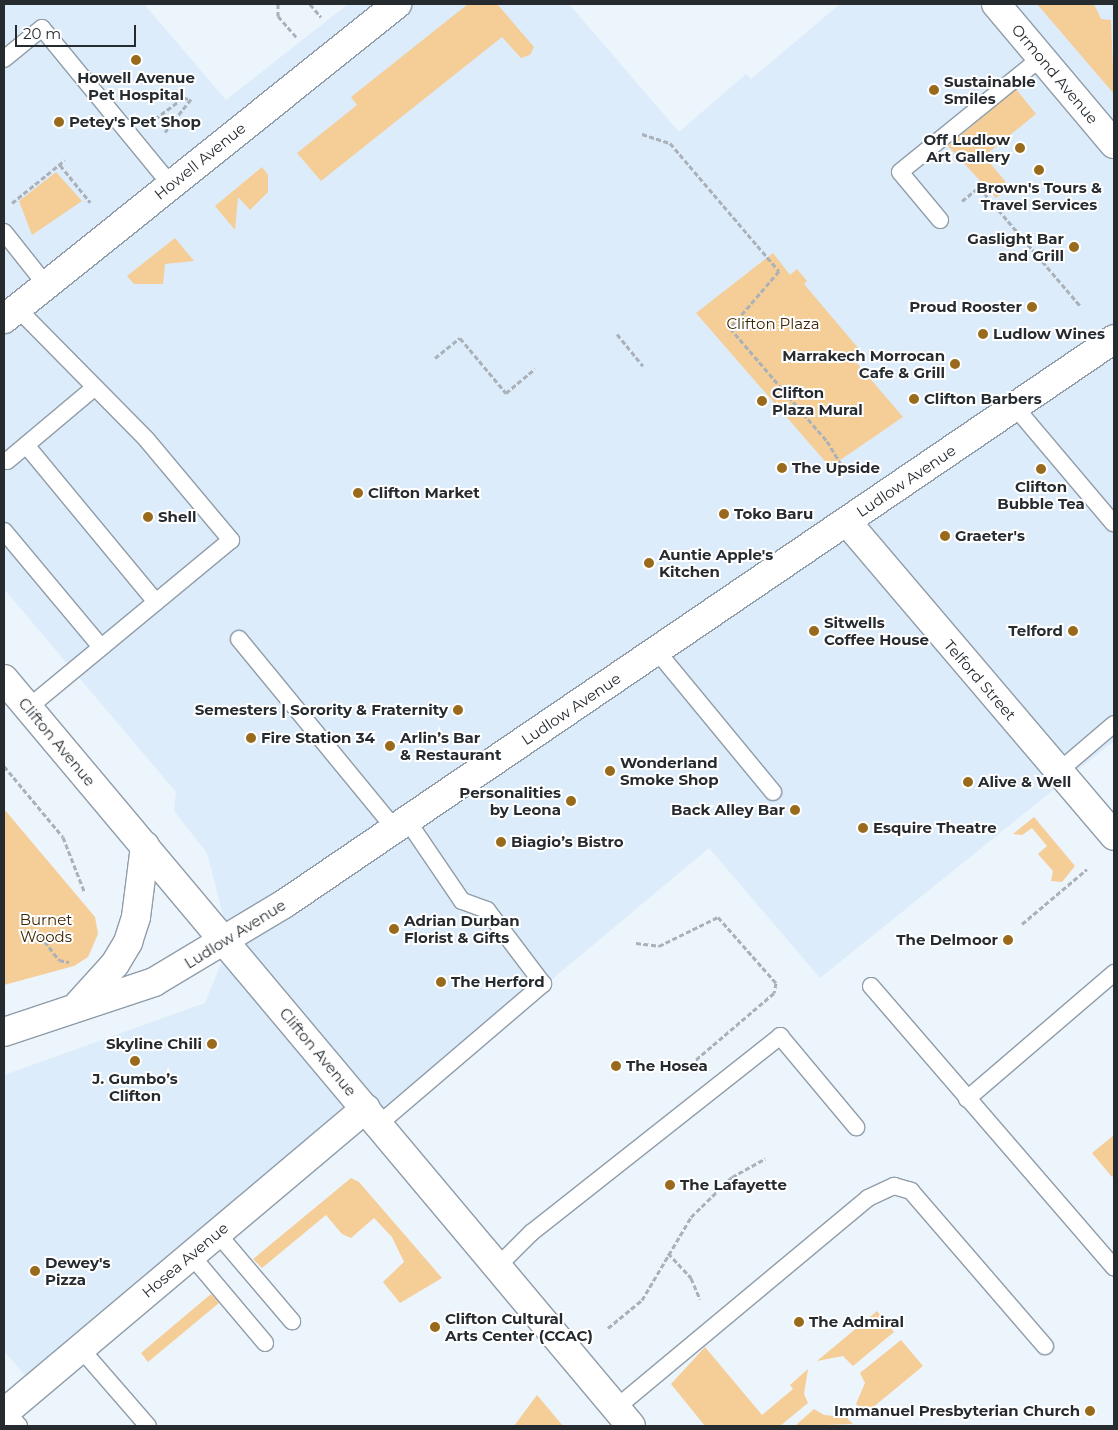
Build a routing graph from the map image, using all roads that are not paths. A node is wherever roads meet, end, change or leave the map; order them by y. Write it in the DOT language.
graph roads {
  1 [pos="396,4"];
  2 [pos="996,4"];
  3 [pos="1042,57"];
  4 [pos="4,59"];
  5 [pos="1114,144"];
  6 [pos="171,185"];
  7 [pos="940,220"];
  8 [pos="4,232"];
  9 [pos="46,285"];
  10 [pos="10,314"];
  11 [pos="1114,339"];
  12 [pos="94,388"];
  13 [pos="1015,407"];
  14 [pos="26,445"];
  15 [pos="5,461"];
  16 [pos="847,522"];
  17 [pos="1113,523"];
  18 [pos="4,531"];
  19 [pos="156,602"];
  20 [pos="240,639"];
  21 [pos="101,647"];
  22 [pos="656,650"];
  23 [pos="4,679"];
  24 [pos="28,708"];
  25 [pos="1114,724"];
  26 [pos="1058,771"];
  27 [pos="773,792"];
  28 [pos="401,825"];
  29 [pos="1114,836"];
  30 [pos="145,846"];
  31 [pos="224,940"];
  32 [pos="1114,973"];
  33 [pos="871,986"];
  34 [pos="77,1006"];
  35 [pos="4,1032"];
  36 [pos="967,1099"];
  37 [pos="373,1116"];
  38 [pos="856,1127"];
  39 [pos="217,1233"];
  40 [pos="191,1256"];
  41 [pos="498,1266"];
  42 [pos="1114,1268"];
  43 [pos="292,1320"];
  44 [pos="266,1343"];
  45 [pos="1045,1346"];
  46 [pos="80,1349"];
  47 [pos="10,1417"];
  48 [pos="623,1417"];
  49 [pos="148,1426"];
  1 -- 6 [label="main road, Howell Avenue"];
  2 -- 3 [label="main road, Ormond Avenue"];
  3 -- 5 [label="main road, Ormond Avenue"];
  3 -- 7 [label="lane"];
  4 -- 6 [label="lane"];
  6 -- 9 [label="main road, Howell Avenue"];
  8 -- 9 [label="lane"];
  9 -- 10 [label="main road, Howell Avenue"];
  10 -- 12 [label="lane"];
  11 -- 13 [label="main road, Ludlow Avenue"];
  12 -- 14 [label="lane"];
  12 -- 19 [label="lane"];
  13 -- 16 [label="main road, Ludlow Avenue"];
  13 -- 17 [label="lane"];
  14 -- 15 [label="lane"];
  14 -- 19 [label="lane"];
  16 -- 22 [label="main road, Ludlow Avenue"];
  16 -- 26 [label="main road, Telford Street"];
  18 -- 21 [label="lane"];
  19 -- 21 [label="lane"];
  20 -- 28 [label="lane"];
  21 -- 24 [label="lane"];
  22 -- 27 [label="lane"];
  22 -- 28 [label="main road, Ludlow Avenue"];
  23 -- 24 [label="main road, Clifton Avenue"];
  24 -- 30 [label="main road, Clifton Avenue"];
  25 -- 26 [label="lane"];
  26 -- 29 [label="main road, Telford Street"];
  28 -- 31 [label="main road, Ludlow Avenue"];
  28 -- 37 [label="lane"];
  30 -- 31 [label="main road, Clifton Avenue"];
  30 -- 34 [label="main road"];
  31 -- 34 [label="main road, Ludlow Avenue"];
  31 -- 37 [label="main road, Clifton Avenue"];
  32 -- 36 [label="lane"];
  33 -- 36 [label="lane"];
  34 -- 35 [label="main road, Ludlow Avenue"];
  36 -- 42 [label="lane"];
  37 -- 39 [label="main road, Hosea Avenue"];
  37 -- 41 [label="main road, Clifton Avenue"];
  38 -- 41 [label="lane"];
  39 -- 40 [label="main road, Hosea Avenue"];
  39 -- 43 [label="lane"];
  40 -- 44 [label="lane"];
  40 -- 46 [label="main road, Hosea Avenue"];
  41 -- 48 [label="main road, Clifton Avenue"];
  45 -- 48 [label="lane"];
  46 -- 47 [label="main road, Hosea Avenue"];
  46 -- 49 [label="lane"];
}
